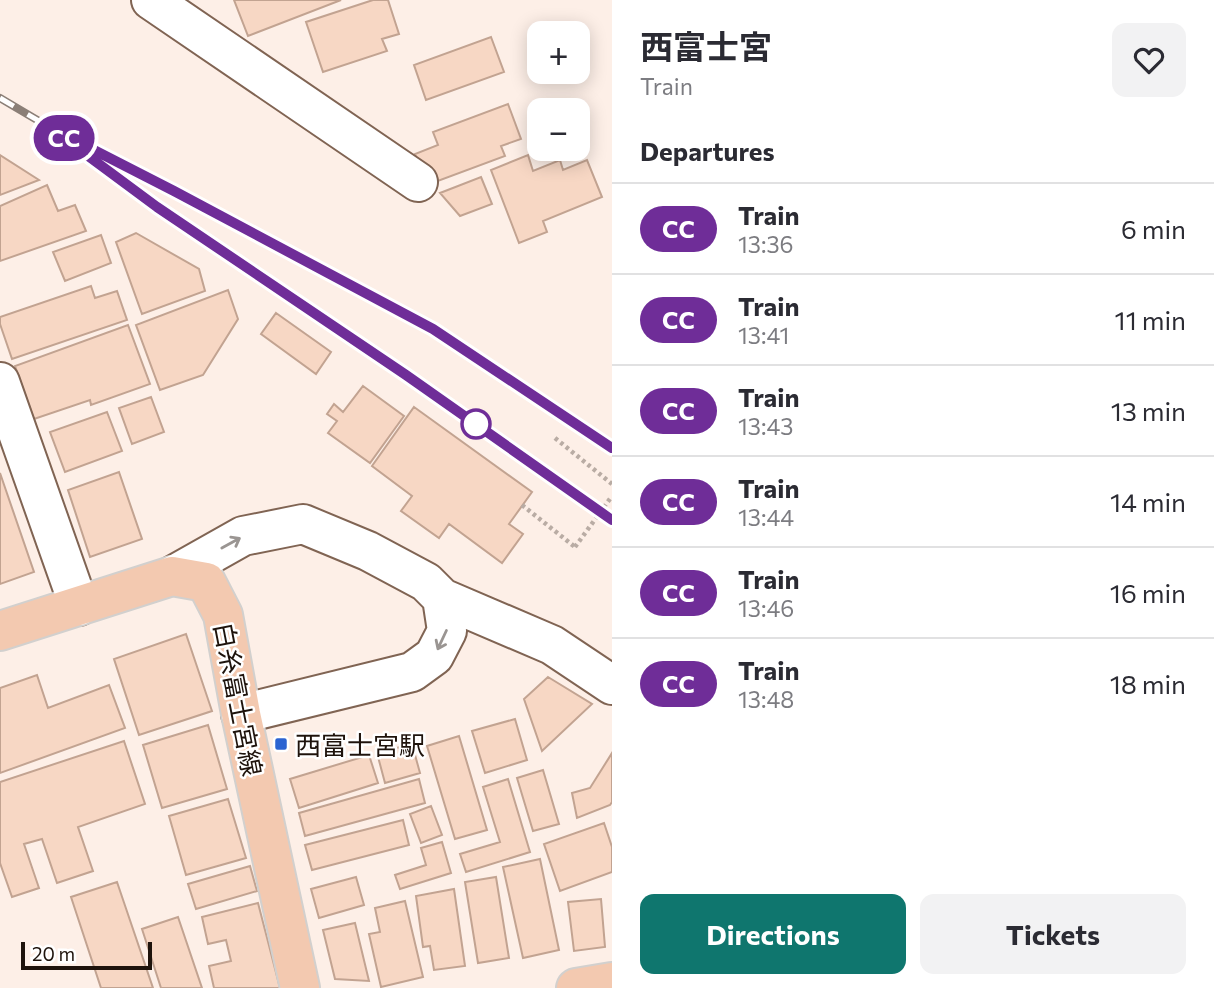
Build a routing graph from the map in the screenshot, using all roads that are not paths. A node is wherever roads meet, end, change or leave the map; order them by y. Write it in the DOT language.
graph roads {
  1 [pos="151,0"];
  2 [pos="418,181"];
  3 [pos="0,382"];
  4 [pos="172,576"];
  5 [pos="442,598"];
  6 [pos="79,606"];
  7 [pos="0,631"];
  8 [pos="612,685"];
  9 [pos="241,713"];
  10 [pos="612,982"];
  11 [pos="300,988"];
  12 [pos="576,988"];
  1 -- 2 [label="street"];
  3 -- 6 [label="street"];
  4 -- 5 [label="street, one-way"];
  4 -- 6 [label="main road, 白糸富士宮線"];
  4 -- 9 [label="main road, 白糸富士宮線"];
  5 -- 8 [label="street"];
  5 -- 9 [label="street, one-way"];
  6 -- 7 [label="main road, 白糸富士宮線"];
  9 -- 11 [label="main road, 白糸富士宮線"];
  10 -- 12 [label="main road"];
}
